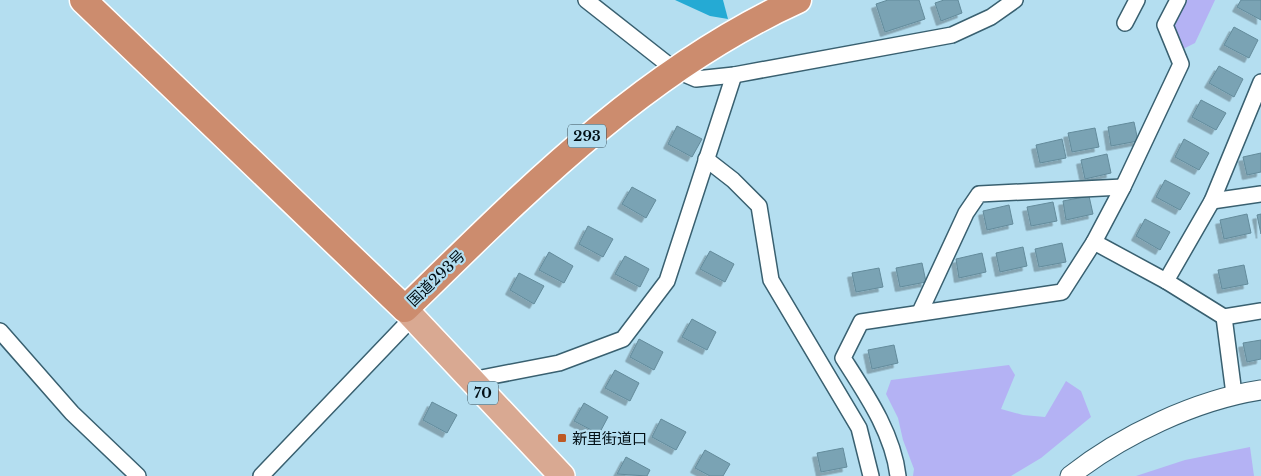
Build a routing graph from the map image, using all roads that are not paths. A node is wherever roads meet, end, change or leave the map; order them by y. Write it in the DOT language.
graph roads {
  1 [pos="84,0"];
  2 [pos="586,0"];
  3 [pos="798,0"];
  4 [pos="1014,0"];
  5 [pos="1136,0"];
  6 [pos="1178,0"];
  7 [pos="1125,23"];
  8 [pos="675,70"];
  9 [pos="734,75"];
  10 [pos="1261,82"];
  11 [pos="706,159"];
  12 [pos="1123,187"];
  13 [pos="1261,194"];
  14 [pos="1212,201"];
  15 [pos="1094,242"];
  16 [pos="1166,281"];
  17 [pos="920,312"];
  18 [pos="1261,312"];
  19 [pos="409,313"];
  20 [pos="1224,318"];
  21 [pos="0,331"];
  22 [pos="471,380"];
  23 [pos="1261,390"];
  24 [pos="1234,394"];
  25 [pos="138,476"];
  26 [pos="261,476"];
  27 [pos="562,476"];
  28 [pos="871,476"];
  29 [pos="898,476"];
  30 [pos="1070,476"];
  1 -- 19 [label="highway, 国道293号"];
  2 -- 8 [label="street"];
  3 -- 8 [label="highway, 国道293号 / 293"];
  4 -- 9 [label="street"];
  5 -- 7 [label="street"];
  6 -- 12 [label="street"];
  8 -- 9 [label="street"];
  8 -- 19 [label="highway, 国道293号 / 293"];
  9 -- 11 [label="street"];
  10 -- 14 [label="street"];
  11 -- 22 [label="street"];
  11 -- 28 [label="street"];
  12 -- 15 [label="street"];
  12 -- 17 [label="street"];
  13 -- 14 [label="street"];
  14 -- 16 [label="street"];
  15 -- 16 [label="street"];
  15 -- 17 [label="street"];
  16 -- 20 [label="street"];
  17 -- 29 [label="street"];
  18 -- 20 [label="street"];
  19 -- 22 [label="main road, 70"];
  19 -- 26 [label="street"];
  20 -- 24 [label="street"];
  21 -- 25 [label="street"];
  22 -- 27 [label="main road, 70"];
  23 -- 24 [label="street"];
  24 -- 30 [label="street"];
}
